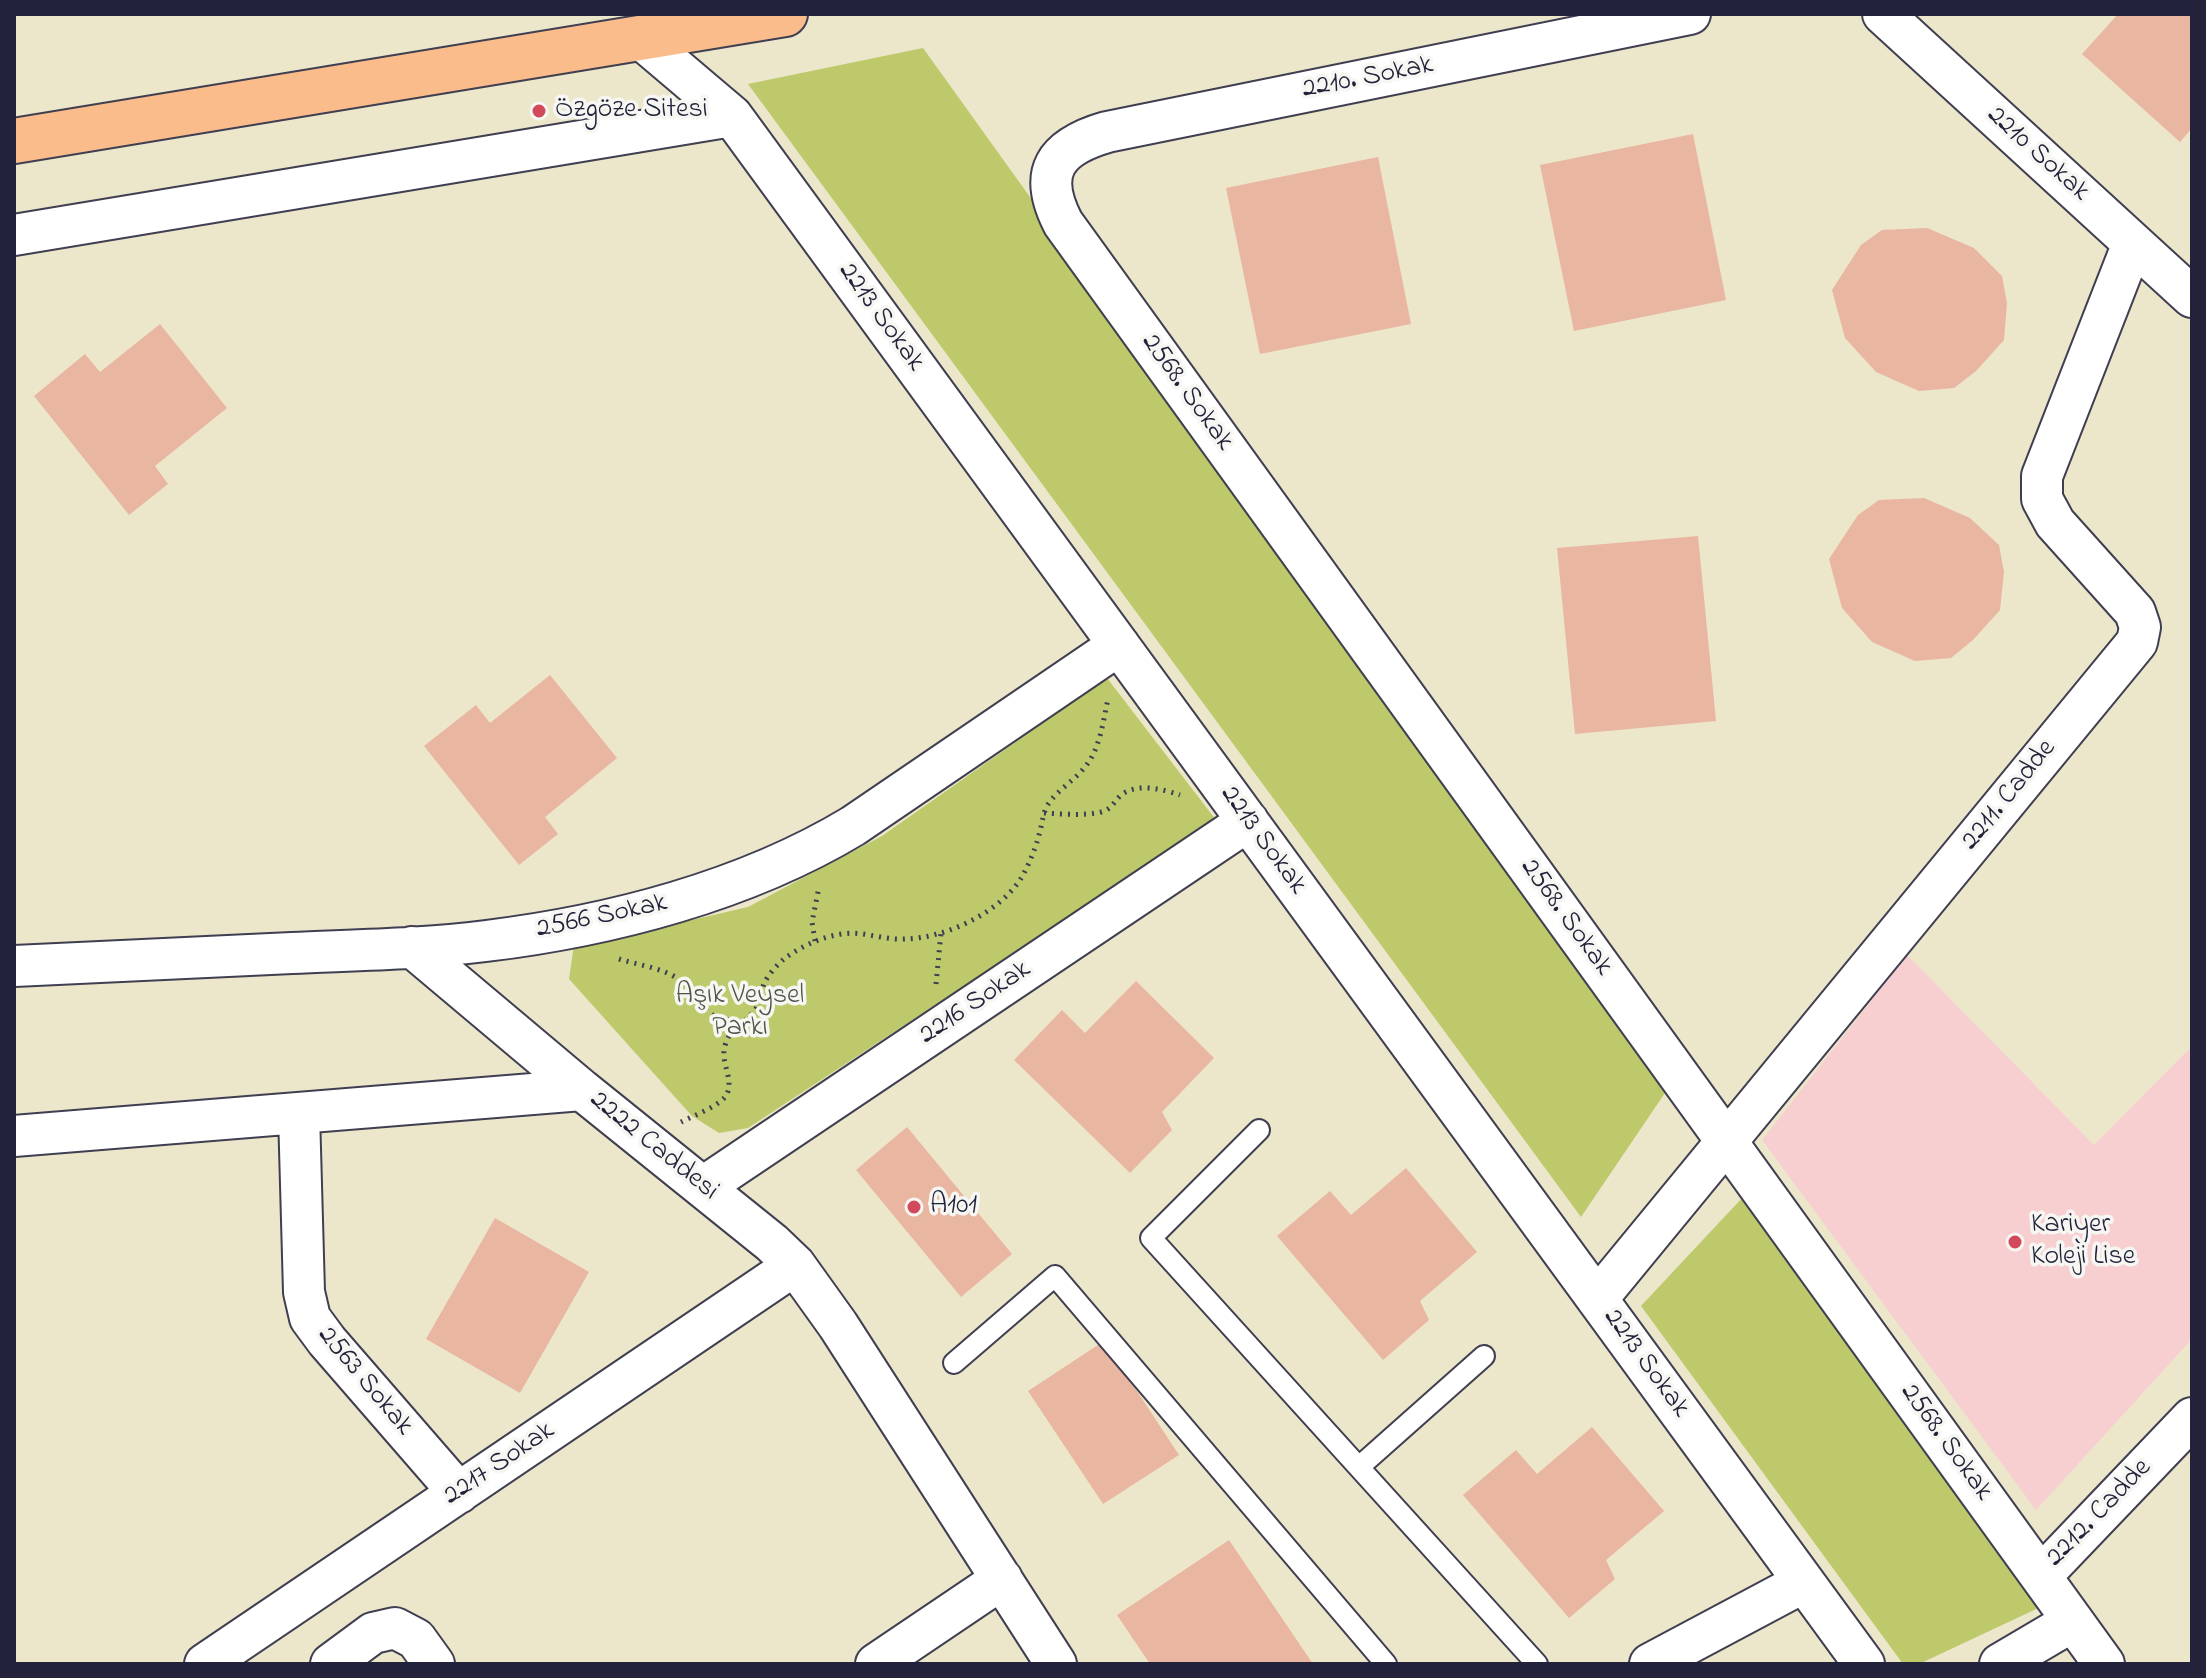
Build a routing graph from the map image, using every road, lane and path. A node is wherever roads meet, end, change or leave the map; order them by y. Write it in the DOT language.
graph roads {
  1 [pos="785,14"];
  2 [pos="1690,14"];
  3 [pos="1883,14"];
  4 [pos="634,26"];
  5 [pos="732,116"];
  6 [pos="14,141"];
  7 [pos="1056,163"];
  8 [pos="14,235"];
  9 [pos="2133,243"];
  10 [pos="2192,297"];
  11 [pos="1119,645"];
  12 [pos="1188,798"];
  13 [pos="1044,813"];
  14 [pos="1248,821"];
  15 [pos="582,924"];
  16 [pos="412,947"];
  17 [pos="14,966"];
  18 [pos="741,1021"];
  19 [pos="582,1090"];
  20 [pos="299,1113"];
  21 [pos="1259,1130"];
  22 [pos="14,1136"];
  23 [pos="645,1140"];
  24 [pos="1726,1141"];
  25 [pos="703,1187"];
  26 [pos="795,1265"];
  27 [pos="1597,1299"];
  28 [pos="1484,1356"];
  29 [pos="954,1363"];
  30 [pos="2192,1418"];
  31 [pos="1359,1467"];
  32 [pos="459,1493"];
  33 [pos="2041,1576"];
  34 [pos="1002,1579"];
  35 [pos="1804,1582"];
  36 [pos="2073,1621"];
  37 [pos="205,1664"];
  38 [pos="331,1664"];
  39 [pos="434,1664"];
  40 [pos="876,1664"];
  41 [pos="1056,1664"];
  42 [pos="1386,1664"];
  43 [pos="1537,1664"];
  44 [pos="1650,1664"];
  45 [pos="1864,1664"];
  46 [pos="2000,1664"];
  47 [pos="2104,1664"];
  1 -- 4 [label="main road"];
  2 -- 7 [label="street, 2210. Sokak"];
  3 -- 9 [label="street, 2210 Sokak"];
  4 -- 5 [label="street, 2213 Sokak"];
  4 -- 6 [label="main road"];
  5 -- 8 [label="street"];
  5 -- 11 [label="street, 2213 Sokak"];
  7 -- 24 [label="street, 2568. Sokak"];
  9 -- 10 [label="street, 2210 Sokak"];
  9 -- 24 [label="street, 2211. Cadde"];
  11 -- 13 [label="path"];
  11 -- 14 [label="street, 2213 Sokak"];
  11 -- 15 [label="street, 2566 Sokak"];
  12 -- 13 [label="path"];
  13 -- 18 [label="path"];
  14 -- 25 [label="street, 2216 Sokak"];
  14 -- 27 [label="street, 2213 Sokak"];
  15 -- 16 [label="street, 2566 Sokak"];
  15 -- 18 [label="path"];
  16 -- 17 [label="street, 2566 Sokak"];
  16 -- 19 [label="street"];
  18 -- 23 [label="path"];
  19 -- 20 [label="street, 2222 Caddesi"];
  19 -- 23 [label="street, 2222 Caddesi"];
  20 -- 22 [label="street, 2222 Caddesi"];
  20 -- 32 [label="street, 2563 Sokak"];
  21 -- 31 [label="lane"];
  23 -- 25 [label="street, 2222 Caddesi"];
  24 -- 27 [label="street, 2211. Cadde"];
  24 -- 33 [label="street, 2568. Sokak"];
  25 -- 26 [label="street, 2222 Caddesi"];
  26 -- 32 [label="street, 2217 Sokak"];
  26 -- 34 [label="street, 2222 Caddesi"];
  27 -- 35 [label="street, 2213 Sokak"];
  28 -- 31 [label="lane"];
  29 -- 42 [label="lane"];
  30 -- 33 [label="street, 2212. Cadde"];
  31 -- 43 [label="lane"];
  32 -- 37 [label="street, 2217 Sokak"];
  33 -- 36 [label="street, 2568. Sokak"];
  34 -- 40 [label="street"];
  34 -- 41 [label="street, 2222 Caddesi"];
  35 -- 44 [label="street"];
  35 -- 45 [label="street, 2213 Sokak"];
  36 -- 46 [label="street"];
  36 -- 47 [label="street, 2568. Sokak"];
  38 -- 39 [label="street"];
}
